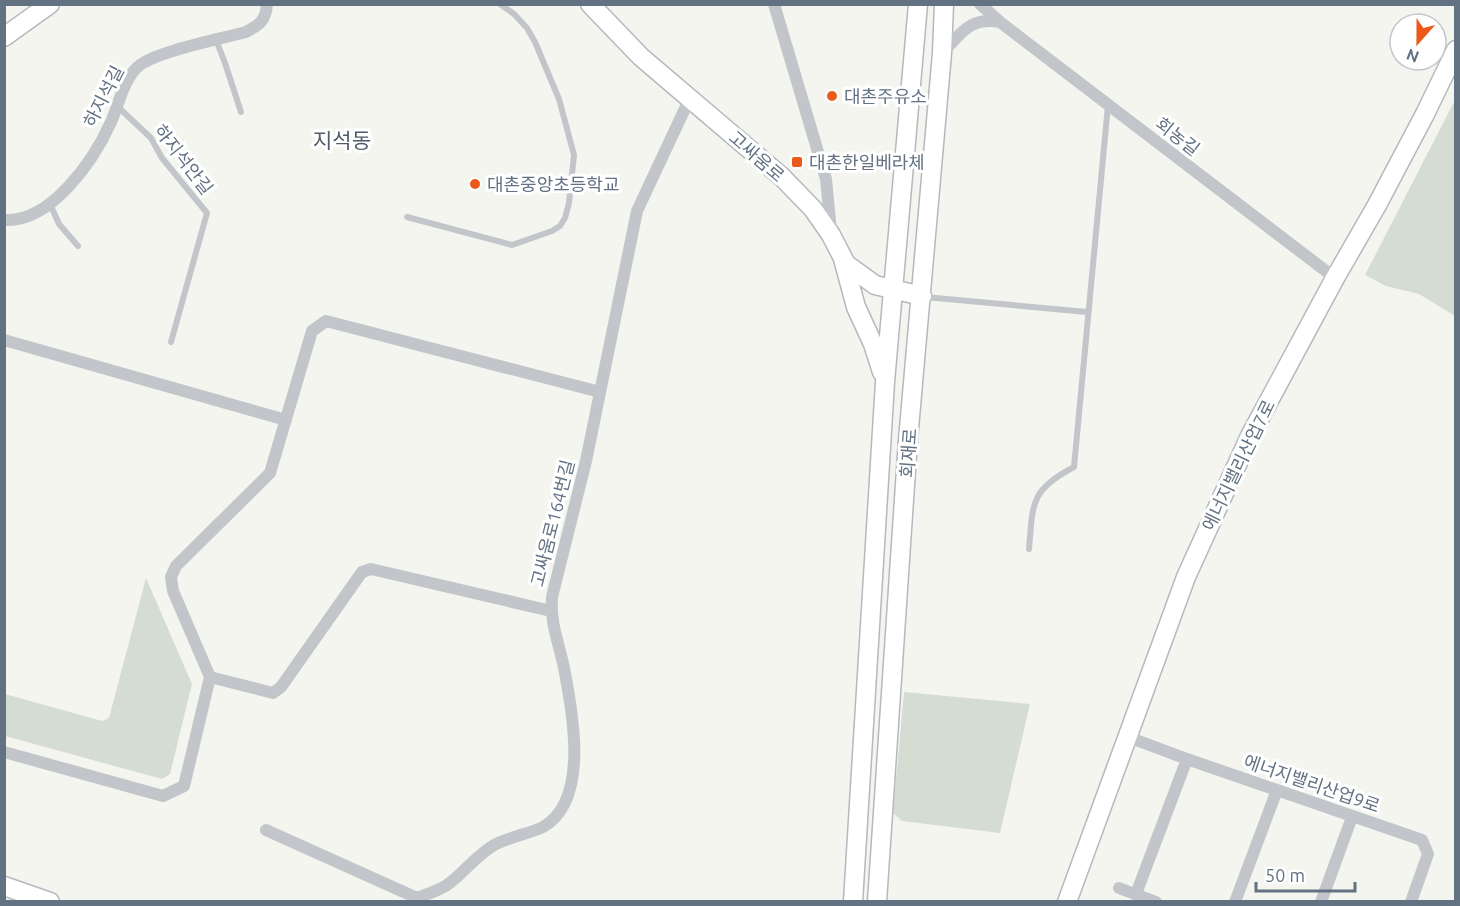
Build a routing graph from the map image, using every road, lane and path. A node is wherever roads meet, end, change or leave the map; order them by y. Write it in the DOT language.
graph roads {
  1 [pos="50,4"];
  2 [pos="267,4"];
  3 [pos="500,4"];
  4 [pos="590,4"];
  5 [pos="774,4"];
  6 [pos="918,4"];
  7 [pos="944,4"];
  8 [pos="980,4"];
  9 [pos="1000,22"];
  10 [pos="4,37"];
  11 [pos="216,40"];
  12 [pos="1455,50"];
  13 [pos="942,53"];
  14 [pos="688,100"];
  15 [pos="1108,104"];
  16 [pos="117,106"];
  17 [pos="241,112"];
  18 [pos="50,204"];
  19 [pos="407,217"];
  20 [pos="4,220"];
  21 [pos="831,235"];
  22 [pos="78,246"];
  23 [pos="843,258"];
  24 [pos="1335,278"];
  25 [pos="893,290"];
  26 [pos="922,296"];
  27 [pos="1087,312"];
  28 [pos="4,340"];
  29 [pos="171,342"];
  30 [pos="885,382"];
  31 [pos="600,392"];
  32 [pos="286,420"];
  33 [pos="1029,549"];
  34 [pos="551,611"];
  35 [pos="210,677"];
  36 [pos="1128,736"];
  37 [pos="4,752"];
  38 [pos="1187,759"];
  39 [pos="1278,790"];
  40 [pos="1352,817"];
  41 [pos="266,831"];
  42 [pos="4,886"];
  43 [pos="1119,888"];
  44 [pos="1136,894"];
  45 [pos="50,902"];
  46 [pos="853,902"];
  47 [pos="877,902"];
  48 [pos="1067,902"];
  49 [pos="1156,902"];
  50 [pos="1235,902"];
  51 [pos="1321,902"];
  52 [pos="1411,902"];
  1 -- 10 [label="main road"];
  2 -- 11 [label="street, 하지석길"];
  3 -- 19 [label="lane"];
  4 -- 14 [label="main road, 고싸움로"];
  5 -- 21 [label="street"];
  6 -- 25 [label="main road, 회재로"];
  7 -- 13 [label="main road, 회재로"];
  8 -- 9 [label="street, 회농길"];
  9 -- 13 [label="street"];
  9 -- 15 [label="street, 회농길"];
  11 -- 16 [label="street, 하지석길"];
  11 -- 17 [label="lane"];
  12 -- 24 [label="main road, 에너지밸리산업7로"];
  13 -- 26 [label="main road, 회재로"];
  14 -- 21 [label="main road, 고싸움로"];
  14 -- 31 [label="street, 고싸움로164번길"];
  15 -- 24 [label="street, 회농길"];
  15 -- 27 [label="lane"];
  16 -- 18 [label="street, 하지석길"];
  16 -- 29 [label="lane, 하지석안길"];
  18 -- 20 [label="street, 하지석길"];
  18 -- 22 [label="lane"];
  21 -- 23 [label="main road, 고싸움로"];
  23 -- 25 [label="main road, 고싸움로"];
  23 -- 30 [label="main road"];
  24 -- 36 [label="main road, 에너지밸리산업7로"];
  25 -- 26 [label="main road, 고싸움로"];
  25 -- 30 [label="main road, 회재로"];
  26 -- 27 [label="lane"];
  26 -- 47 [label="main road, 회재로"];
  27 -- 33 [label="lane"];
  28 -- 32 [label="street"];
  30 -- 46 [label="main road, 회재로"];
  31 -- 32 [label="street"];
  31 -- 34 [label="street, 고싸움로164번길"];
  32 -- 35 [label="street"];
  34 -- 35 [label="street"];
  34 -- 41 [label="street, 고싸움로164번길"];
  35 -- 37 [label="street"];
  36 -- 38 [label="street, 에너지밸리산업9로"];
  36 -- 48 [label="main road, 에너지밸리산업7로"];
  38 -- 39 [label="street, 에너지밸리산업9로"];
  38 -- 44 [label="street"];
  39 -- 40 [label="street, 에너지밸리산업9로"];
  39 -- 50 [label="street"];
  40 -- 51 [label="street"];
  40 -- 52 [label="street, 에너지밸리산업9로"];
  42 -- 45 [label="main road"];
  43 -- 44 [label="street"];
  44 -- 49 [label="street"];
}
